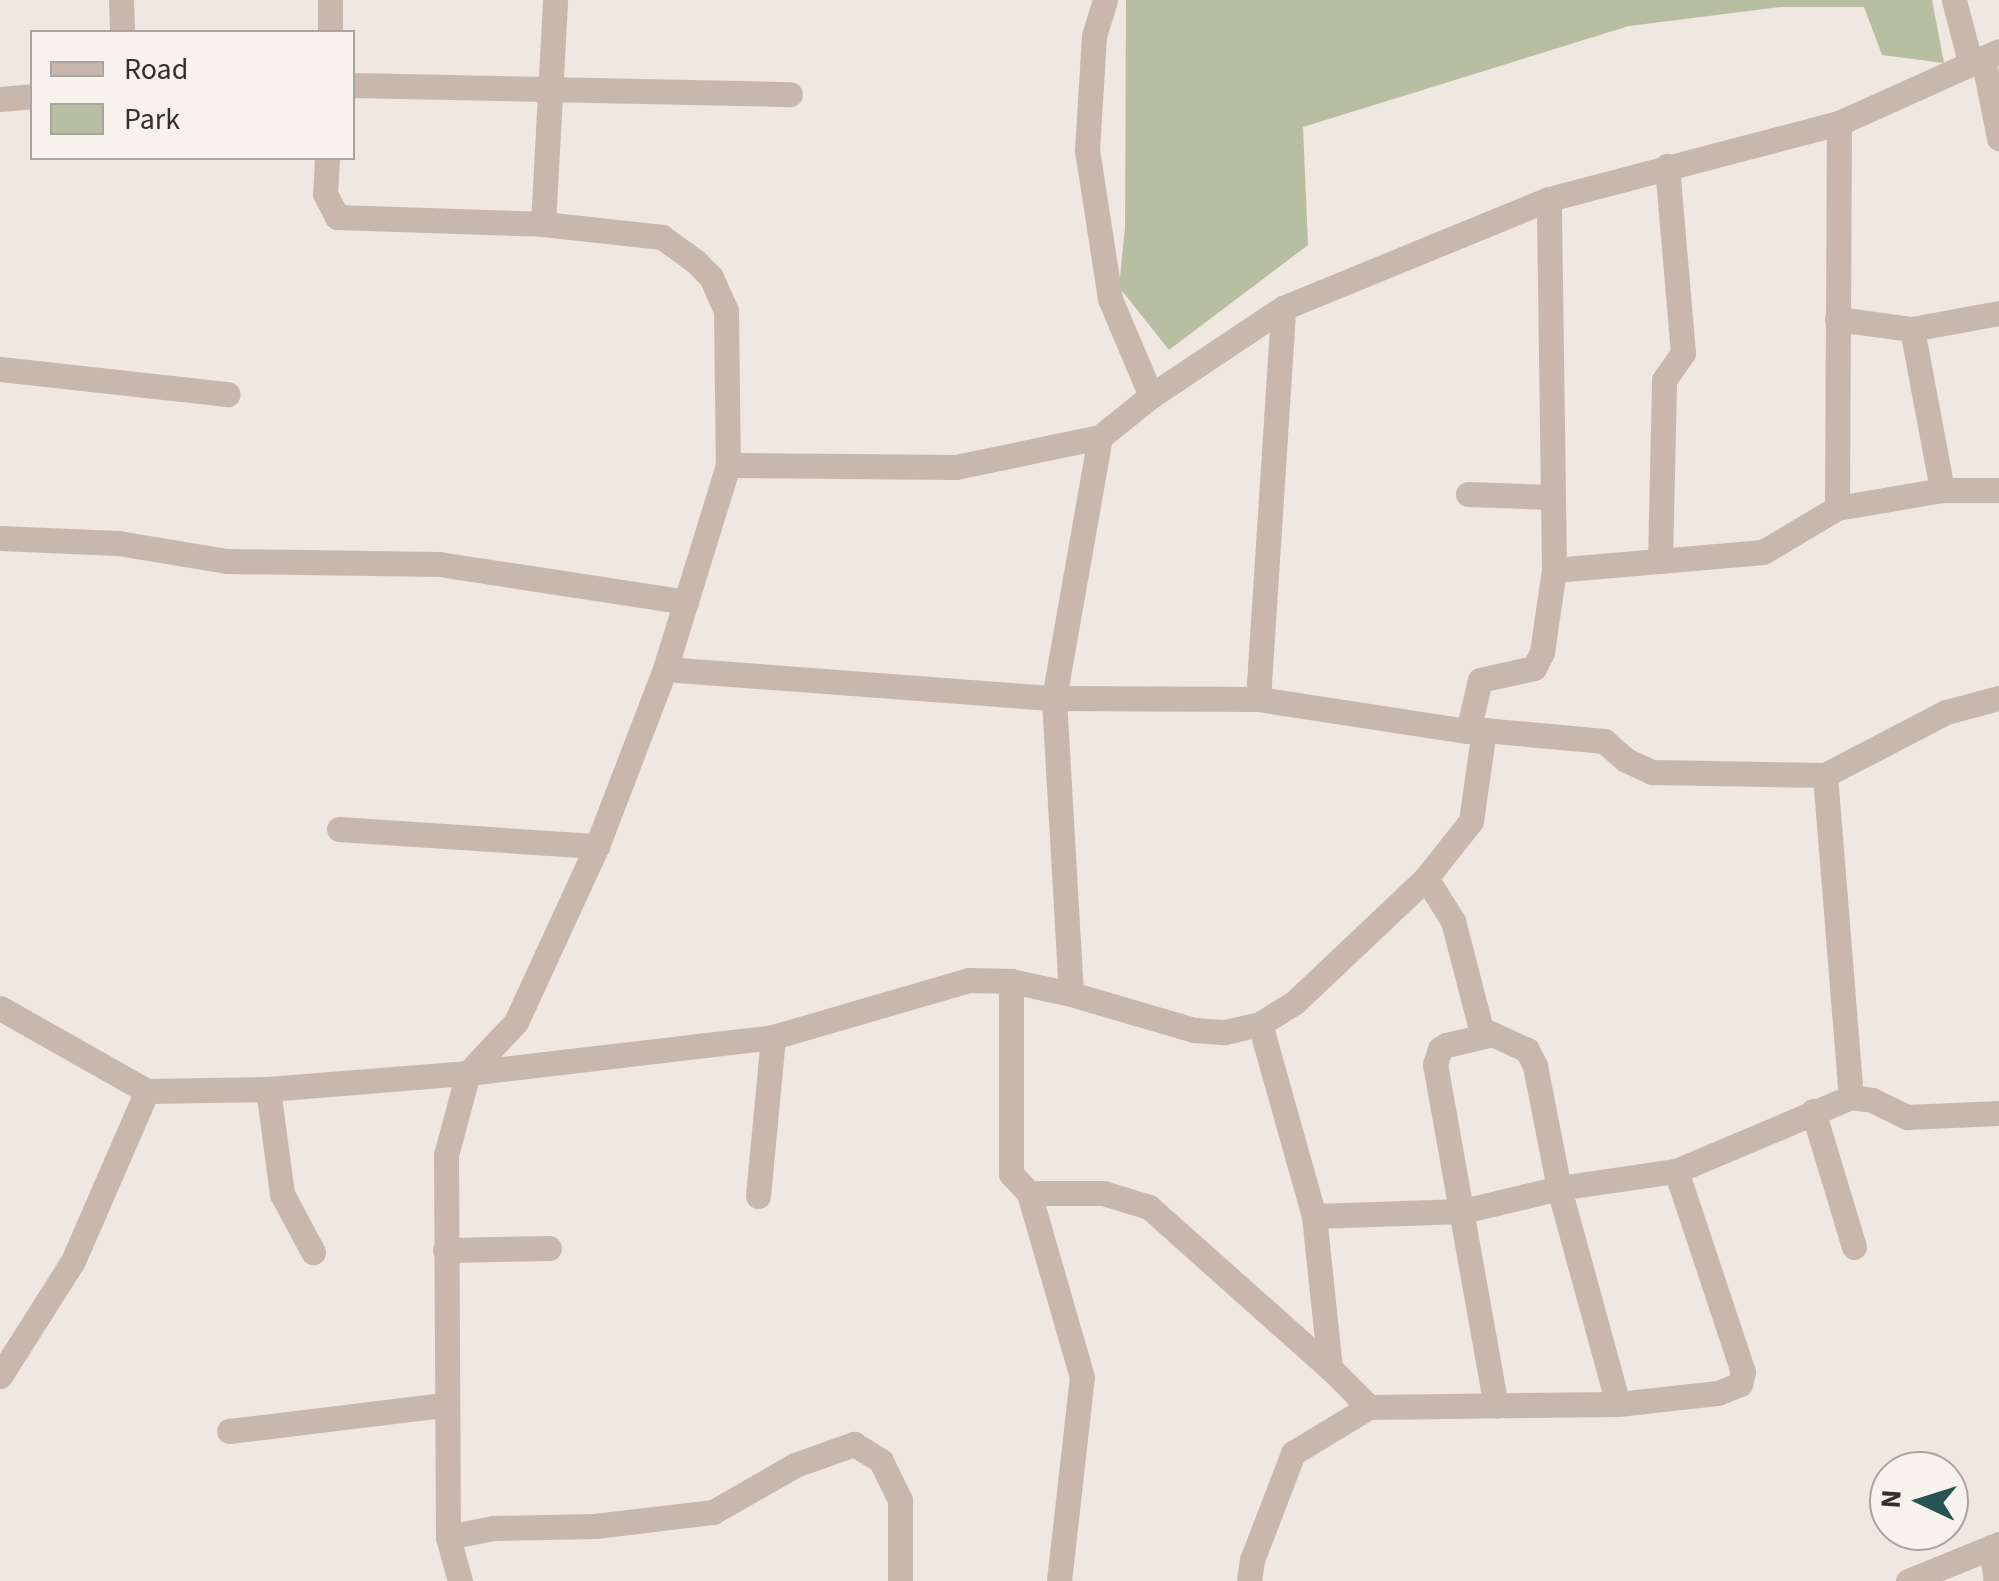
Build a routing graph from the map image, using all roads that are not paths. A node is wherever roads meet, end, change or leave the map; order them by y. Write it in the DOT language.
graph roads {
  1 [pos="121,0"];
  2 [pos="330,0"];
  3 [pos="554,0"];
  4 [pos="1104,0"];
  5 [pos="1954,0"];
  6 [pos="122,30"];
  7 [pos="330,30"];
  8 [pos="1984,57"];
  9 [pos="355,85"];
  10 [pos="548,90"];
  11 [pos="790,94"];
  12 [pos="30,96"];
  13 [pos="0,99"];
  14 [pos="1839,123"];
  15 [pos="1999,138"];
  16 [pos="327,160"];
  17 [pos="1666,166"];
  18 [pos="1549,199"];
  19 [pos="543,224"];
  20 [pos="1283,308"];
  21 [pos="1999,314"];
  22 [pos="1837,319"];
  23 [pos="1912,329"];
  24 [pos="0,369"];
  25 [pos="228,394"];
  26 [pos="1151,396"];
  27 [pos="1100,437"];
  28 [pos="728,465"];
  29 [pos="1942,490"];
  30 [pos="1999,490"];
  31 [pos="1468,494"];
  32 [pos="1553,497"];
  33 [pos="1837,508"];
  34 [pos="0,538"];
  35 [pos="1660,561"];
  36 [pos="1554,570"];
  37 [pos="686,602"];
  38 [pos="665,670"];
  39 [pos="1054,698"];
  40 [pos="1999,698"];
  41 [pos="1258,699"];
  42 [pos="1476,731"];
  43 [pos="1825,775"];
  44 [pos="339,829"];
  45 [pos="597,846"];
  46 [pos="1426,878"];
  47 [pos="1011,981"];
  48 [pos="1071,994"];
  49 [pos="0,1008"];
  50 [pos="1260,1024"];
  51 [pos="1492,1034"];
  52 [pos="773,1037"];
  53 [pos="468,1073"];
  54 [pos="268,1090"];
  55 [pos="147,1091"];
  56 [pos="1851,1097"];
  57 [pos="1813,1110"];
  58 [pos="1999,1113"];
  59 [pos="1676,1171"];
  60 [pos="1559,1188"];
  61 [pos="1029,1192"];
  62 [pos="758,1196"];
  63 [pos="1463,1211"];
  64 [pos="1314,1216"];
  65 [pos="1854,1247"];
  66 [pos="548,1248"];
  67 [pos="445,1250"];
  68 [pos="313,1252"];
  69 [pos="1330,1368"];
  70 [pos="0,1376"];
  71 [pos="444,1404"];
  72 [pos="1618,1404"];
  73 [pos="1496,1406"];
  74 [pos="1369,1407"];
  75 [pos="228,1431"];
  76 [pos="448,1537"];
  77 [pos="1995,1546"];
  78 [pos="460,1581"];
  79 [pos="900,1581"];
  80 [pos="1059,1581"];
  81 [pos="1249,1581"];
  82 [pos="1908,1581"];
  83 [pos="1996,1581"];
  1 -- 6 [label="street"];
  2 -- 7 [label="street"];
  3 -- 10 [label="street"];
  4 -- 26 [label="street"];
  5 -- 8 [label="street"];
  8 -- 14 [label="street"];
  8 -- 15 [label="street"];
  9 -- 10 [label="street"];
  10 -- 11 [label="street"];
  10 -- 19 [label="street"];
  12 -- 13 [label="street"];
  14 -- 17 [label="street"];
  14 -- 22 [label="street"];
  16 -- 19 [label="street"];
  17 -- 18 [label="street"];
  17 -- 35 [label="street"];
  18 -- 20 [label="street"];
  18 -- 32 [label="street"];
  19 -- 28 [label="street"];
  20 -- 26 [label="street"];
  20 -- 41 [label="street"];
  21 -- 23 [label="street"];
  22 -- 23 [label="street"];
  22 -- 33 [label="street"];
  23 -- 29 [label="street"];
  24 -- 25 [label="street"];
  26 -- 27 [label="street"];
  27 -- 28 [label="street"];
  27 -- 39 [label="street"];
  28 -- 37 [label="street"];
  29 -- 30 [label="street"];
  29 -- 33 [label="street"];
  31 -- 32 [label="street"];
  32 -- 36 [label="street"];
  33 -- 35 [label="street"];
  34 -- 37 [label="street"];
  35 -- 36 [label="street"];
  36 -- 42 [label="street"];
  37 -- 38 [label="street"];
  38 -- 39 [label="street"];
  38 -- 45 [label="street"];
  39 -- 41 [label="street"];
  39 -- 48 [label="street"];
  40 -- 43 [label="street"];
  41 -- 42 [label="street"];
  42 -- 43 [label="street"];
  42 -- 46 [label="street"];
  43 -- 56 [label="street"];
  44 -- 45 [label="street"];
  45 -- 53 [label="street"];
  46 -- 50 [label="street"];
  46 -- 51 [label="street"];
  47 -- 48 [label="street"];
  47 -- 52 [label="street"];
  47 -- 61 [label="street"];
  48 -- 50 [label="street"];
  49 -- 55 [label="street"];
  50 -- 64 [label="street"];
  51 -- 60 [label="street"];
  51 -- 63 [label="street"];
  52 -- 53 [label="street"];
  52 -- 62 [label="street"];
  53 -- 54 [label="street"];
  53 -- 67 [label="street"];
  54 -- 55 [label="street"];
  54 -- 68 [label="street"];
  55 -- 70 [label="street"];
  56 -- 57 [label="street"];
  56 -- 58 [label="street"];
  57 -- 59 [label="street"];
  57 -- 65 [label="street"];
  59 -- 60 [label="street"];
  59 -- 72 [label="street"];
  60 -- 63 [label="street"];
  60 -- 72 [label="street"];
  61 -- 69 [label="street"];
  61 -- 80 [label="street"];
  63 -- 64 [label="street"];
  63 -- 73 [label="street"];
  64 -- 69 [label="street"];
  66 -- 67 [label="street"];
  67 -- 71 [label="street"];
  69 -- 74 [label="street"];
  71 -- 75 [label="street"];
  71 -- 76 [label="street"];
  72 -- 73 [label="street"];
  73 -- 74 [label="street"];
  74 -- 81 [label="street"];
  76 -- 78 [label="street"];
  76 -- 79 [label="street"];
  77 -- 82 [label="street"];
  77 -- 83 [label="street"];
}
